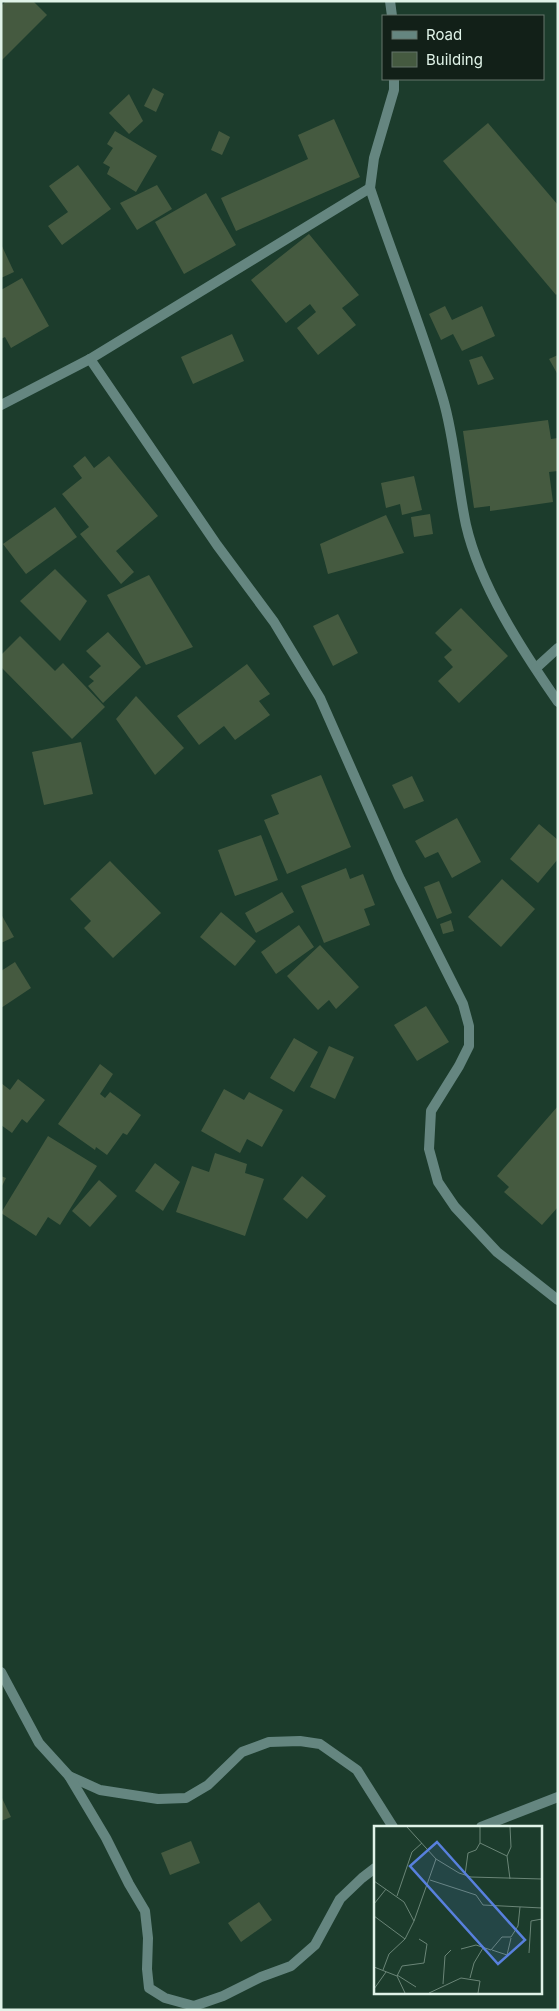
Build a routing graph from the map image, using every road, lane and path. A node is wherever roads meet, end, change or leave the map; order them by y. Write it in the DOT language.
graph roads {
  1 [pos="390,1"];
  2 [pos="392,15"];
  3 [pos="394,80"];
  4 [pos="370,188"];
  5 [pos="90,359"];
  6 [pos="1,405"];
  7 [pos="558,648"];
  8 [pos="536,668"];
  9 [pos="558,702"];
  10 [pos="558,1300"];
  11 [pos="1,1674"];
  12 [pos="69,1776"];
  13 [pos="558,1797"];
  14 [pos="392,1826"];
  15 [pos="484,1826"];
  16 [pos="374,1869"];
  1 -- 2 [label="street"];
  3 -- 4 [label="street"];
  4 -- 5 [label="street"];
  4 -- 8 [label="street"];
  5 -- 6 [label="street"];
  5 -- 10 [label="street"];
  7 -- 8 [label="street"];
  8 -- 9 [label="street"];
  11 -- 12 [label="street"];
  12 -- 14 [label="street"];
  12 -- 16 [label="street"];
  13 -- 15 [label="street"];
}
